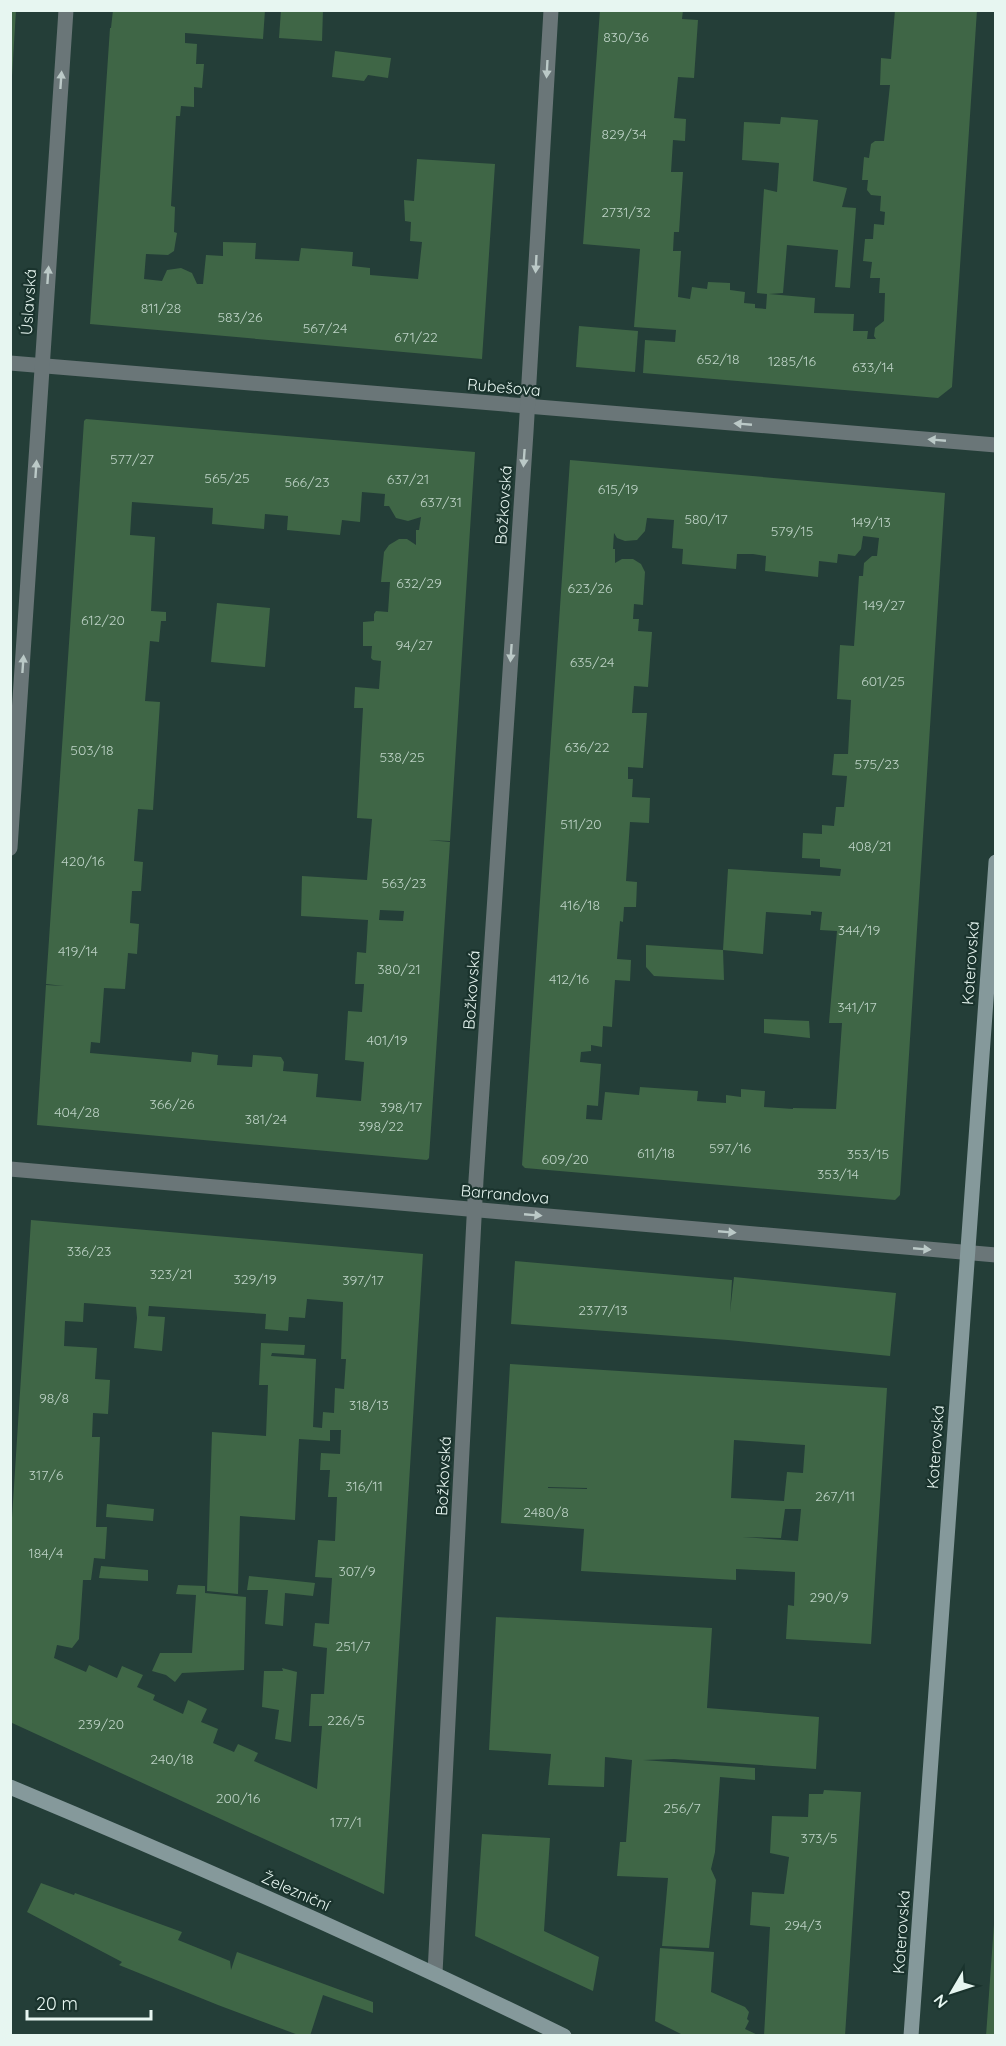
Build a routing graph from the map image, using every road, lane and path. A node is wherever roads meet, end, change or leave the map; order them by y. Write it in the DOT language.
graph roads {
  1 [pos="66,10"];
  2 [pos="550,10"];
  3 [pos="10,363"];
  4 [pos="42,366"];
  5 [pos="528,407"];
  6 [pos="996,445"];
  7 [pos="10,848"];
  8 [pos="996,862"];
  9 [pos="10,1169"];
  10 [pos="475,1210"];
  11 [pos="967,1252"];
  12 [pos="996,1255"];
  13 [pos="10,1787"];
  14 [pos="435,1973"];
  15 [pos="564,2036"];
  16 [pos="911,2036"];
  4 -- 1 [label="street, Úslavská, one-way"];
  2 -- 5 [label="street, Božkovská, one-way"];
  3 -- 4 [label="street, Rubešova"];
  4 -- 5 [label="street, Rubešova"];
  7 -- 4 [label="street, Úslavská, one-way"];
  6 -- 5 [label="street, Rubešova, one-way"];
  5 -- 10 [label="street, Božkovská, one-way"];
  8 -- 11 [label="street, Koterovská"];
  9 -- 10 [label="street, Barrandova"];
  10 -- 11 [label="street, Barrandova, one-way"];
  10 -- 14 [label="street, Božkovská"];
  11 -- 12 [label="street, Barrandova"];
  11 -- 16 [label="street, Koterovská"];
  13 -- 14 [label="street, Železniční"];
  14 -- 15 [label="street, Železniční"];
}
